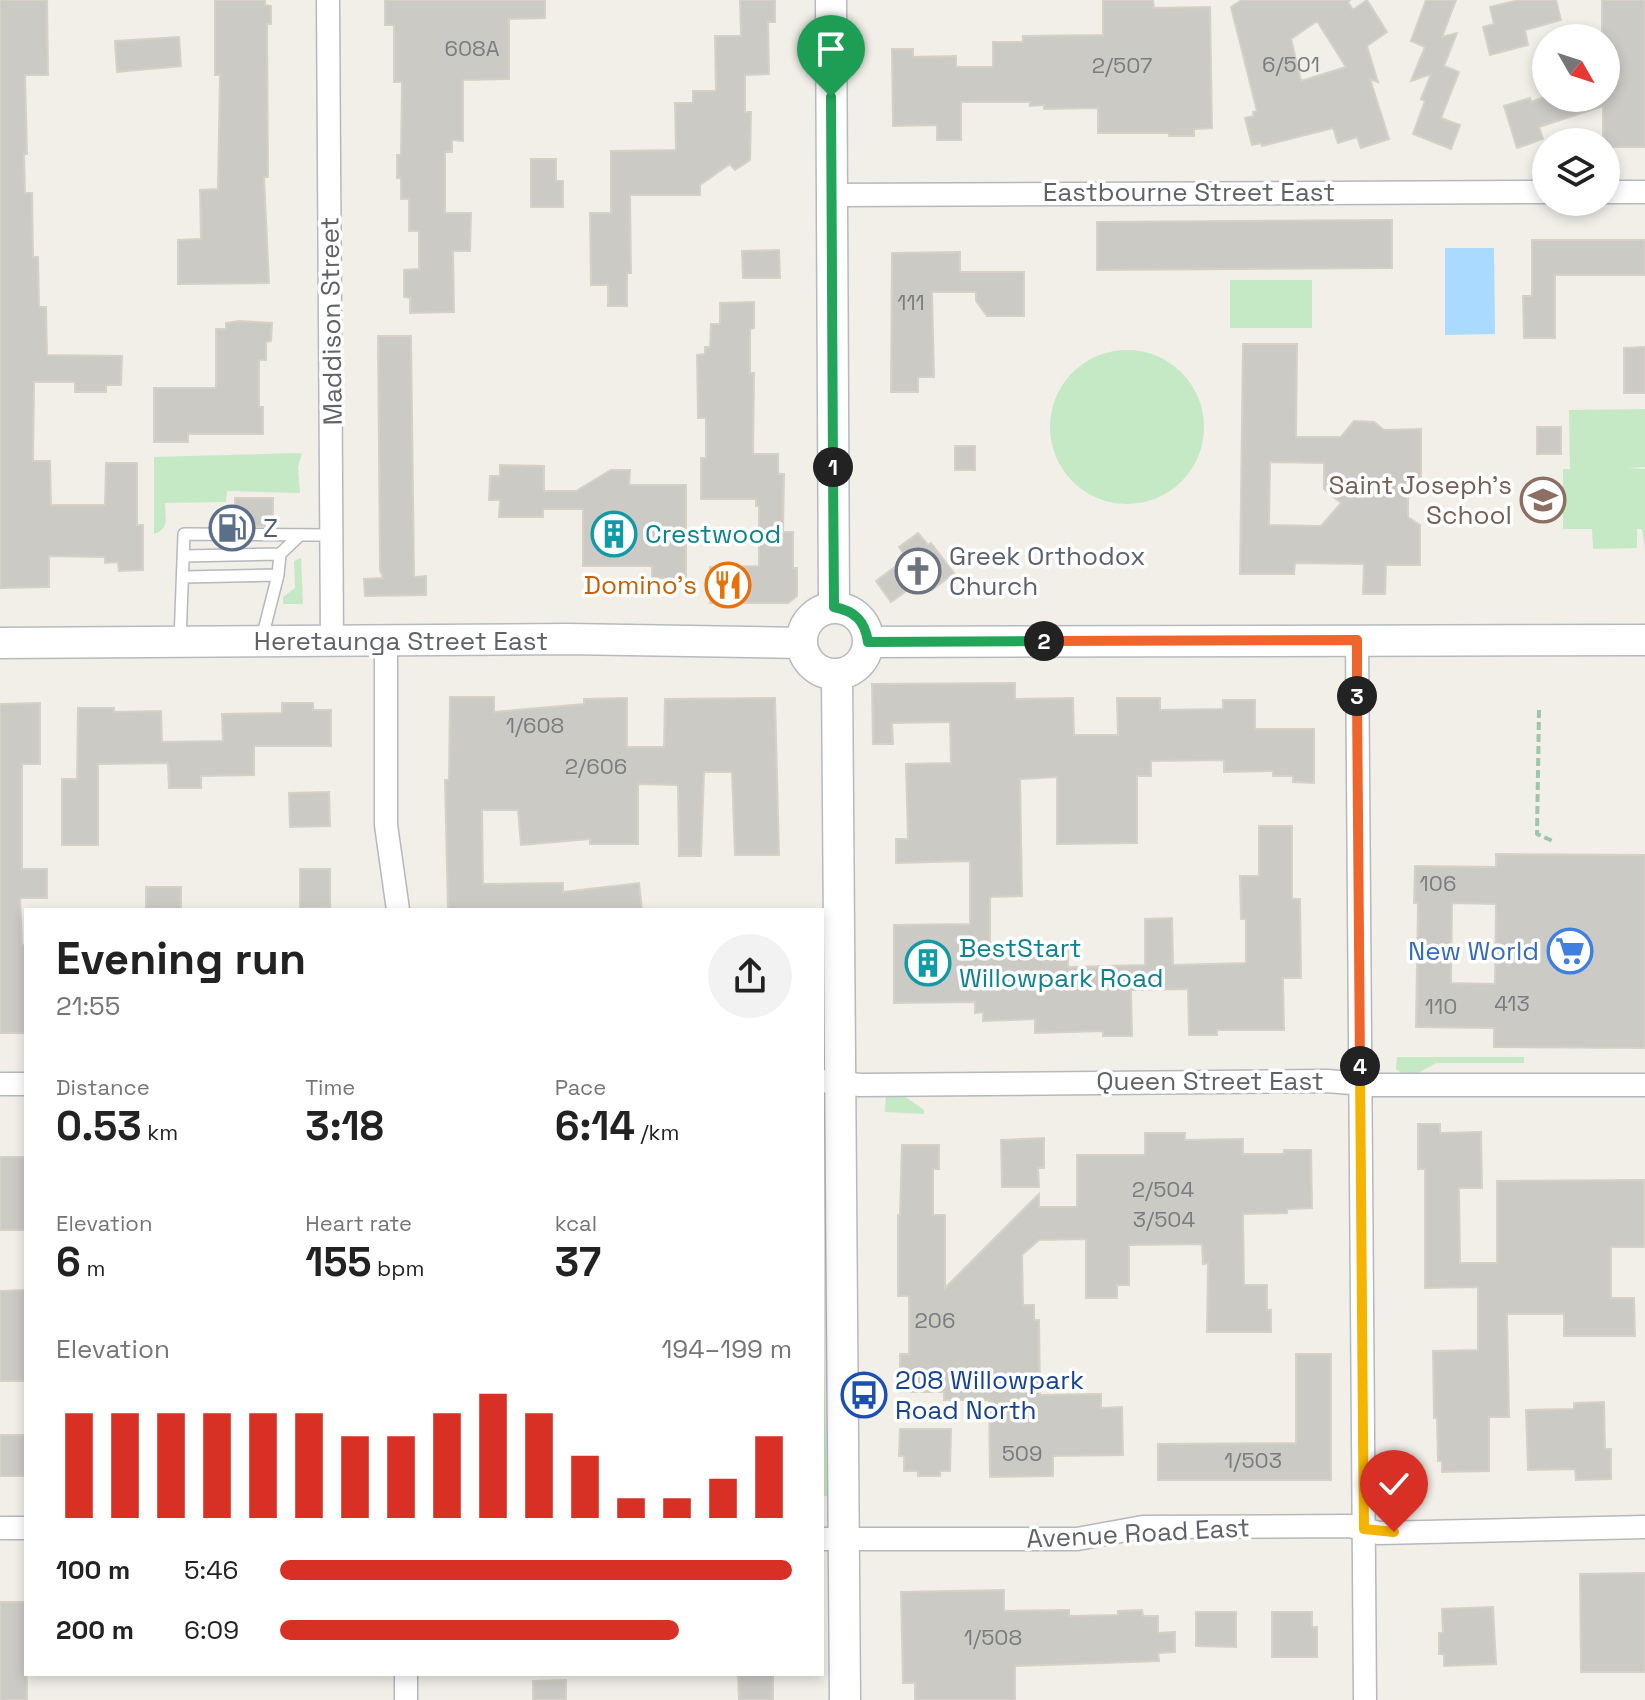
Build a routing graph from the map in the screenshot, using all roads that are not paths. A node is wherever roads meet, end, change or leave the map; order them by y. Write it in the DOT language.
graph roads {
  1 [pos="328,0"];
  2 [pos="831,0"];
  3 [pos="1532,192"];
  4 [pos="1620,192"];
  5 [pos="1645,192"];
  6 [pos="832,195"];
  7 [pos="300,535"];
  8 [pos="333,535"];
  9 [pos="280,554"];
  10 [pos="184,556"];
  11 [pos="278,575"];
  12 [pos="184,577"];
  13 [pos="834,607"];
  14 [pos="1357,640"];
  15 [pos="1645,640"];
  16 [pos="180,642"];
  17 [pos="261,642"];
  18 [pos="332,642"];
  19 [pos="386,642"];
  20 [pos="868,642"];
  21 [pos="0,643"];
  22 [pos="801,643"];
  23 [pos="837,675"];
  24 [pos="398,908"];
  25 [pos="830,1081"];
  26 [pos="1360,1083"];
  27 [pos="0,1084"];
  28 [pos="24,1084"];
  29 [pos="1645,1085"];
  30 [pos="1645,1527"];
  31 [pos="0,1528"];
  32 [pos="24,1528"];
  33 [pos="1364,1529"];
  34 [pos="832,1539"];
  35 [pos="406,1676"];
  36 [pos="406,1700"];
  37 [pos="845,1700"];
  38 [pos="1365,1700"];
  1 -- 8 [label="street, Maddison Street"];
  2 -- 6 [label="main road"];
  3 -- 6 [label="street, Eastbourne Street East"];
  4 -- 5 [label="street"];
  6 -- 13 [label="main road"];
  7 -- 8 [label="lane"];
  7 -- 9 [label="lane"];
  7 -- 10 [label="lane"];
  8 -- 18 [label="street, Maddison Street"];
  9 -- 10 [label="lane"];
  9 -- 11 [label="lane"];
  10 -- 12 [label="lane"];
  11 -- 12 [label="lane"];
  11 -- 17 [label="lane"];
  12 -- 16 [label="lane"];
  13 -- 20 [label="main road"];
  13 -- 22 [label="main road"];
  14 -- 15 [label="main road"];
  14 -- 20 [label="main road"];
  14 -- 26 [label="street"];
  16 -- 17 [label="main road, Heretaunga Street East"];
  16 -- 21 [label="main road, Heretaunga Street East"];
  17 -- 18 [label="main road, Heretaunga Street East"];
  18 -- 19 [label="main road, Heretaunga Street East"];
  19 -- 22 [label="main road, Heretaunga Street East"];
  19 -- 24 [label="street"];
  20 -- 23 [label="main road"];
  22 -- 23 [label="main road"];
  23 -- 25 [label="main road"];
  25 -- 26 [label="street, Queen Street East"];
  25 -- 34 [label="main road"];
  26 -- 29 [label="street, Queen Street East"];
  26 -- 33 [label="street"];
  27 -- 28 [label="street"];
  30 -- 33 [label="street, Avenue Road East"];
  31 -- 32 [label="street"];
  33 -- 34 [label="street, Avenue Road East"];
  33 -- 38 [label="street"];
  34 -- 37 [label="main road"];
  35 -- 36 [label="street"];
}
